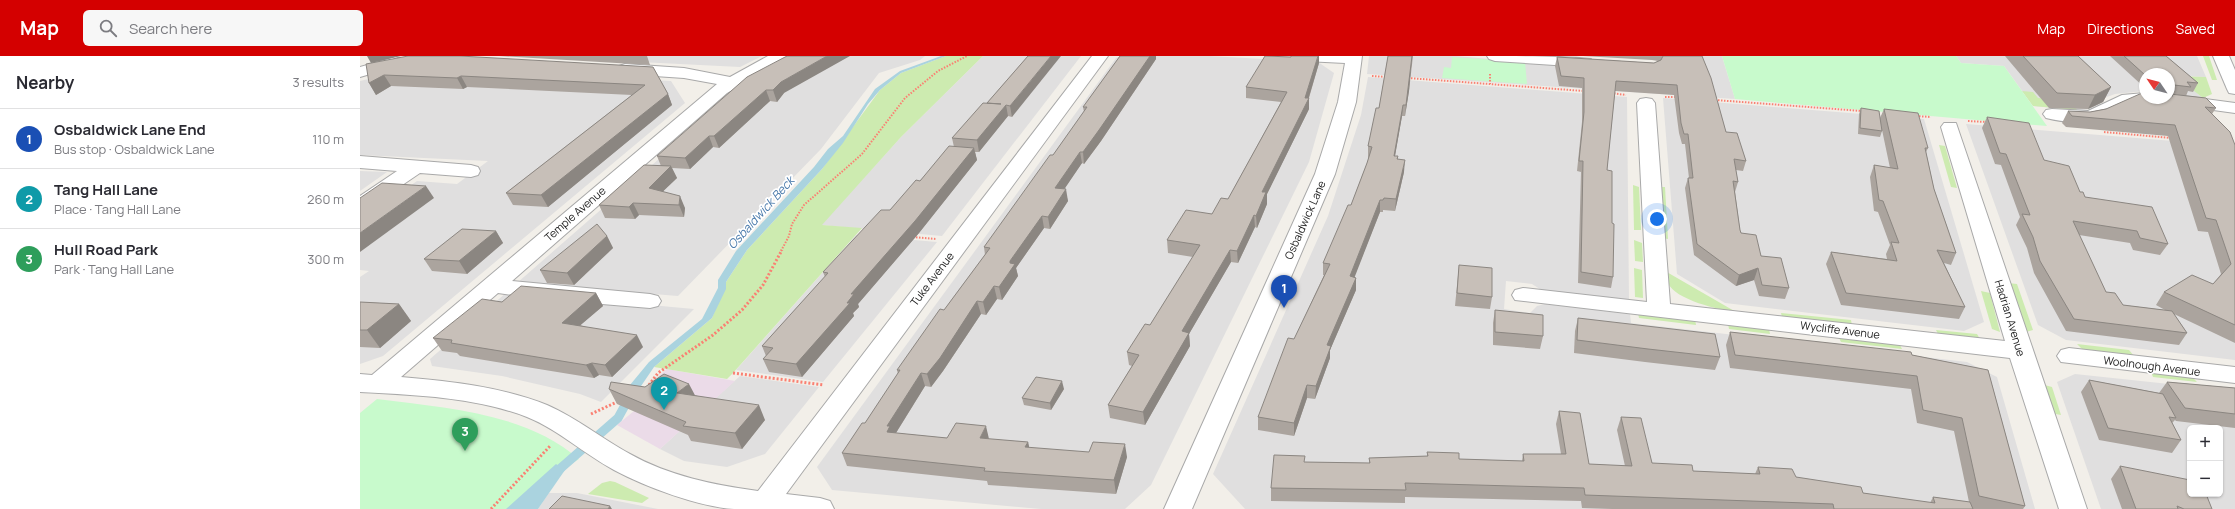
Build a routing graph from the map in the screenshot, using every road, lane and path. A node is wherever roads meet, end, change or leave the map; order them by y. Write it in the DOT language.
graph roads {
  1 [pos="780,56"];
  2 [pos="966,56"];
  3 [pos="1100,56"];
  4 [pos="1306,56"];
  5 [pos="1495,56"];
  6 [pos="2221,56"];
  7 [pos="410,60"];
  8 [pos="1597,62"];
  9 [pos="1353,63"];
  10 [pos="606,68"];
  11 [pos="360,72"];
  12 [pos="1392,77"];
  13 [pos="1407,78"];
  14 [pos="731,82"];
  15 [pos="2234,86"];
  16 [pos="1592,92"];
  17 [pos="1607,93"];
  18 [pos="1645,98"];
  19 [pos="1683,98"];
  20 [pos="2139,98"];
  21 [pos="1714,100"];
  22 [pos="2175,101"];
  23 [pos="2235,108"];
  24 [pos="1868,112"];
  25 [pos="2052,114"];
  26 [pos="1915,116"];
  27 [pos="1950,121"];
  28 [pos="1987,122"];
  29 [pos="2096,132"];
  30 [pos="2173,138"];
  31 [pos="360,162"];
  32 [pos="417,166"];
  33 [pos="471,171"];
  34 [pos="360,205"];
  35 [pos="906,236"];
  36 [pos="960,242"];
  37 [pos="493,285"];
  38 [pos="1523,294"];
  39 [pos="650,301"];
  40 [pos="1659,310"];
  41 [pos="2020,351"];
  42 [pos="2069,356"];
  43 [pos="733,373"];
  44 [pos="2235,375"];
  45 [pos="369,384"];
  46 [pos="850,388"];
  47 [pos="645,391"];
  48 [pos="624,399"];
  49 [pos="572,430"];
  50 [pos="765,502"];
  51 [pos="491,509"];
  52 [pos="813,509"];
  53 [pos="1178,509"];
  54 [pos="2073,509"];
  1 -- 14 [label="street, Temple Avenue"];
  2 -- 47 [label="path"];
  3 -- 36 [label="street, Tuke Avenue"];
  4 -- 9 [label="street"];
  5 -- 8 [label="street"];
  6 -- 15 [label="street"];
  7 -- 11 [label="street"];
  9 -- 12 [label="path"];
  9 -- 53 [label="street, Osbaldwick Lane"];
  10 -- 14 [label="street"];
  13 -- 16 [label="path"];
  14 -- 37 [label="street, Temple Avenue"];
  17 -- 18 [label="path"];
  18 -- 19 [label="path"];
  18 -- 40 [label="street"];
  20 -- 25 [label="street"];
  21 -- 24 [label="path"];
  22 -- 23 [label="street"];
  26 -- 27 [label="path"];
  27 -- 28 [label="path"];
  27 -- 41 [label="street, Hadrian Avenue"];
  29 -- 30 [label="path"];
  31 -- 32 [label="street"];
  32 -- 33 [label="street"];
  32 -- 34 [label="street"];
  35 -- 36 [label="path"];
  36 -- 46 [label="street, Tuke Avenue"];
  37 -- 39 [label="street"];
  37 -- 45 [label="street, Temple Avenue"];
  38 -- 40 [label="street, Wycliffe Avenue"];
  40 -- 41 [label="street, Wycliffe Avenue"];
  41 -- 54 [label="street, Hadrian Avenue"];
  42 -- 44 [label="street, Woolnough Avenue"];
  43 -- 46 [label="path"];
  45 -- 49 [label="street"];
  46 -- 50 [label="street, Tuke Avenue"];
  48 -- 49 [label="path"];
  49 -- 50 [label="street"];
  49 -- 51 [label="path"];
  50 -- 52 [label="street"];
}
